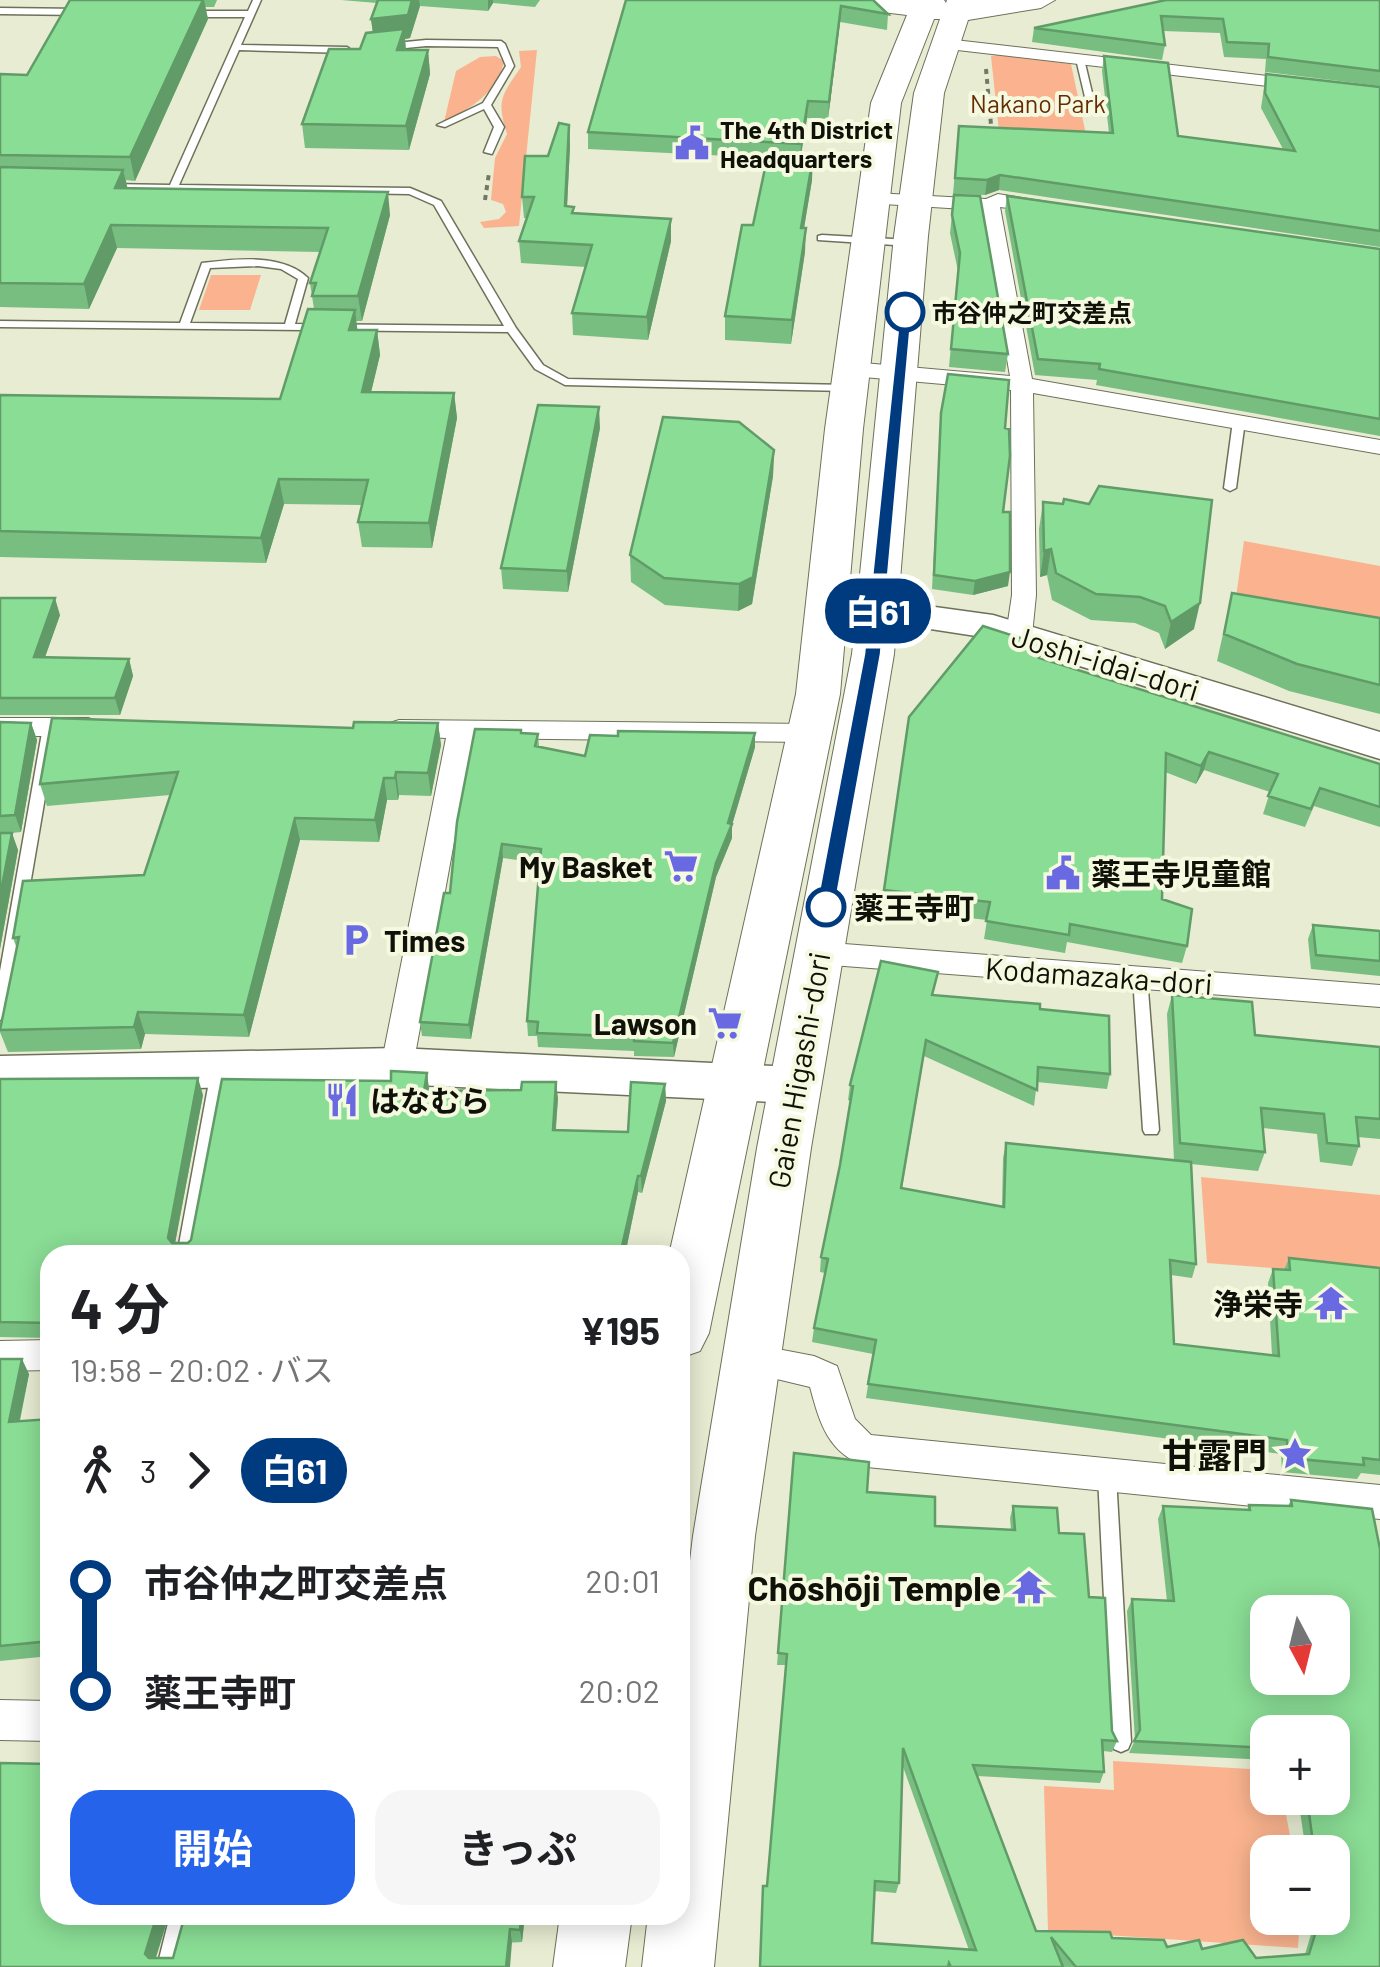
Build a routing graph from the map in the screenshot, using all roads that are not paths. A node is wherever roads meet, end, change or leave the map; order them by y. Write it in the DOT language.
graph roads {
  1 [pos="26,0"];
  2 [pos="87,0"];
  3 [pos="257,0"];
  4 [pos="848,0"];
  5 [pos="1041,0"];
  6 [pos="943,6"];
  7 [pos="0,12"];
  8 [pos="18,12"];
  9 [pos="83,12"];
  10 [pos="100,12"];
  11 [pos="174,14"];
  12 [pos="251,14"];
  13 [pos="946,44"];
  14 [pos="236,47"];
  15 [pos="369,49"];
  16 [pos="353,50"];
  17 [pos="1080,60"];
  18 [pos="1380,94"];
  19 [pos="1089,97"];
  20 [pos="486,105"];
  21 [pos="442,125"];
  22 [pos="489,152"];
  23 [pos="99,186"];
  24 [pos="173,188"];
  25 [pos="874,199"];
  26 [pos="915,201"];
  27 [pos="994,202"];
  28 [pos="1076,211"];
  29 [pos="822,238"];
  30 [pos="868,240"];
  31 [pos="910,243"];
  32 [pos="0,324"];
  33 [pos="184,326"];
  34 [pos="289,327"];
  35 [pos="511,329"];
  36 [pos="900,373"];
  37 [pos="850,378"];
  38 [pos="1022,384"];
  39 [pos="1239,421"];
  40 [pos="1380,447"];
  41 [pos="1230,488"];
  42 [pos="852,606"];
  43 [pos="1019,635"];
  44 [pos="0,727"];
  45 [pos="50,727"];
  46 [pos="108,728"];
  47 [pos="363,729"];
  48 [pos="461,730"];
  49 [pos="811,732"];
  50 [pos="1380,746"];
  51 [pos="818,953"];
  52 [pos="1140,977"];
  53 [pos="1380,996"];
  54 [pos="0,1014"];
  55 [pos="397,1066"];
  56 [pos="220,1067"];
  57 [pos="0,1074"];
  58 [pos="734,1082"];
  59 [pos="795,1086"];
  60 [pos="1151,1130"];
  61 [pos="187,1245"];
  62 [pos="690,1287"];
  63 [pos="40,1355"];
  64 [pos="0,1356"];
  65 [pos="751,1359"];
  66 [pos="1107,1476"];
  67 [pos="1380,1502"];
  68 [pos="0,1720"];
  69 [pos="40,1721"];
  70 [pos="691,1728"];
  71 [pos="1122,1742"];
  72 [pos="178,1925"];
  73 [pos="595,1925"];
  74 [pos="680,1925"];
  75 [pos="168,1967"];
  76 [pos="589,1967"];
  77 [pos="678,1967"];
  1 -- 8 [label="lane"];
  2 -- 9 [label="lane"];
  3 -- 12 [label="lane"];
  4 -- 6 [label="main road"];
  5 -- 6 [label="main road"];
  6 -- 13 [label="main road, Gaien Higashi-dori"];
  6 -- 25 [label="main road, Gaien Higashi-dori"];
  7 -- 8 [label="lane"];
  8 -- 9 [label="lane"];
  9 -- 10 [label="lane"];
  11 -- 12 [label="lane"];
  12 -- 14 [label="lane"];
  13 -- 17 [label="street"];
  13 -- 26 [label="main road, Gaien Higashi-dori"];
  14 -- 16 [label="lane"];
  14 -- 24 [label="lane"];
  15 -- 20 [label="lane"];
  17 -- 18 [label="street"];
  17 -- 19 [label="lane"];
  20 -- 21 [label="lane"];
  20 -- 22 [label="lane"];
  23 -- 24 [label="lane"];
  24 -- 35 [label="lane"];
  25 -- 26 [label="street"];
  25 -- 30 [label="main road, Gaien Higashi-dori"];
  26 -- 27 [label="street"];
  26 -- 31 [label="main road, Gaien Higashi-dori"];
  27 -- 28 [label="street"];
  27 -- 38 [label="street"];
  29 -- 30 [label="lane"];
  30 -- 31 [label="lane"];
  30 -- 37 [label="main road, Gaien Higashi-dori"];
  31 -- 36 [label="main road, Gaien Higashi-dori"];
  32 -- 33 [label="lane"];
  33 -- 34 [label="lane"];
  33 -- 34 [label="lane"];
  34 -- 35 [label="lane"];
  35 -- 37 [label="lane"];
  36 -- 37 [label="street"];
  36 -- 38 [label="street"];
  36 -- 42 [label="main road, Gaien Higashi-dori"];
  37 -- 42 [label="main road, Gaien Higashi-dori"];
  38 -- 39 [label="street"];
  38 -- 43 [label="street"];
  39 -- 40 [label="street"];
  39 -- 41 [label="lane"];
  42 -- 43 [label="street, Joshi-idai-dori"];
  42 -- 49 [label="main road, Gaien Higashi-dori"];
  42 -- 51 [label="main road, Gaien Higashi-dori"];
  43 -- 50 [label="street, Joshi-idai-dori"];
  44 -- 45 [label="street"];
  45 -- 46 [label="street"];
  45 -- 54 [label="lane"];
  47 -- 48 [label="street"];
  48 -- 49 [label="street"];
  48 -- 55 [label="street"];
  49 -- 58 [label="main road, Gaien Higashi-dori"];
  51 -- 52 [label="street, Kodamazaka-dori"];
  51 -- 59 [label="main road, Gaien Higashi-dori"];
  52 -- 53 [label="street, Kodamazaka-dori"];
  52 -- 60 [label="lane"];
  55 -- 56 [label="street"];
  55 -- 58 [label="street"];
  56 -- 57 [label="street"];
  56 -- 61 [label="lane"];
  58 -- 59 [label="street"];
  58 -- 62 [label="main road, Gaien Higashi-dori"];
  59 -- 65 [label="main road, Gaien Higashi-dori"];
  63 -- 64 [label="street"];
  65 -- 66 [label="street"];
  65 -- 70 [label="main road, Gaien Higashi-dori"];
  66 -- 67 [label="street"];
  66 -- 71 [label="lane"];
  68 -- 69 [label="street"];
  72 -- 75 [label="lane"];
  73 -- 76 [label="main road"];
  74 -- 77 [label="main road, Gaien Higashi-dori"];
}
